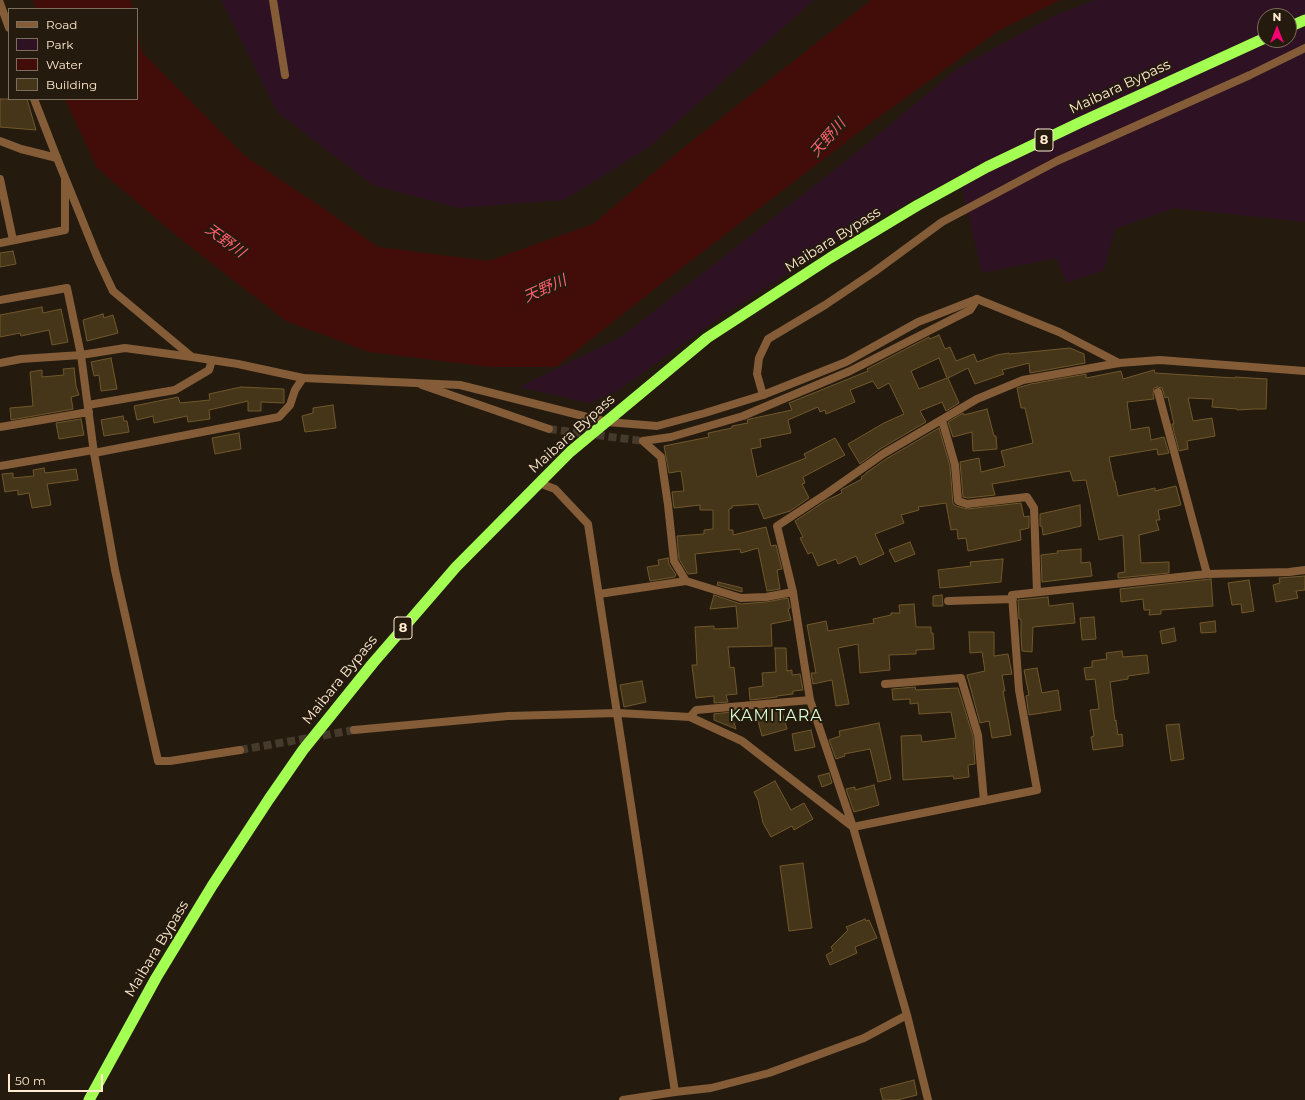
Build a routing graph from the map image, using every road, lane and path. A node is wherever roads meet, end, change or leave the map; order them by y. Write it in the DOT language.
graph roads {
  1 [pos="273,0"];
  2 [pos="0,3"];
  3 [pos="8,25"];
  4 [pos="1257,42"];
  5 [pos="1305,48"];
  6 [pos="285,75"];
  7 [pos="34,100"];
  8 [pos="0,141"];
  9 [pos="57,158"];
  10 [pos="0,179"];
  11 [pos="65,180"];
  12 [pos="12,240"];
  13 [pos="0,243"];
  14 [pos="977,299"];
  15 [pos="0,300"];
  16 [pos="81,355"];
  17 [pos="192,357"];
  18 [pos="212,360"];
  19 [pos="0,363"];
  20 [pos="1119,363"];
  21 [pos="1305,371"];
  22 [pos="303,378"];
  23 [pos="418,383"];
  24 [pos="1158,392"];
  25 [pos="763,395"];
  26 [pos="89,409"];
  27 [pos="942,420"];
  28 [pos="607,422"];
  29 [pos="0,427"];
  30 [pos="549,429"];
  31 [pos="94,452"];
  32 [pos="0,466"];
  33 [pos="540,483"];
  34 [pos="1305,570"];
  35 [pos="1206,574"];
  36 [pos="686,581"];
  37 [pos="793,592"];
  38 [pos="1037,592"];
  39 [pos="599,594"];
  40 [pos="1013,599"];
  41 [pos="948,600"];
  42 [pos="885,684"];
  43 [pos="810,700"];
  44 [pos="618,713"];
  45 [pos="690,718"];
  46 [pos="354,730"];
  47 [pos="240,750"];
  48 [pos="984,800"];
  49 [pos="852,827"];
  50 [pos="906,1015"];
  51 [pos="675,1092"];
  52 [pos="89,1100"];
  53 [pos="623,1100"];
  54 [pos="928,1100"];
  1 -- 6 [label="street"];
  2 -- 3 [label="street"];
  4 -- 28 [label="highway, Maibara Bypass / 8"];
  5 -- 25 [label="street"];
  7 -- 9 [label="street"];
  8 -- 9 [label="street"];
  9 -- 11 [label="street"];
  10 -- 12 [label="street"];
  11 -- 12 [label="street"];
  11 -- 17 [label="street"];
  12 -- 13 [label="street"];
  14 -- 20 [label="street"];
  14 -- 25 [label="street"];
  14 -- 36 [label="street"];
  15 -- 16 [label="street"];
  16 -- 17 [label="street"];
  16 -- 19 [label="street"];
  16 -- 26 [label="street"];
  17 -- 18 [label="street"];
  18 -- 22 [label="street"];
  18 -- 26 [label="street"];
  20 -- 21 [label="street"];
  20 -- 27 [label="street"];
  22 -- 23 [label="street"];
  22 -- 31 [label="street"];
  23 -- 28 [label="street"];
  23 -- 30 [label="street"];
  24 -- 35 [label="street"];
  25 -- 28 [label="street"];
  26 -- 29 [label="street"];
  26 -- 31 [label="street"];
  27 -- 37 [label="street"];
  27 -- 38 [label="street"];
  28 -- 33 [label="highway, Maibara Bypass / 8"];
  31 -- 32 [label="street"];
  31 -- 47 [label="street"];
  33 -- 39 [label="street"];
  33 -- 52 [label="highway, Maibara Bypass / 8"];
  34 -- 35 [label="street"];
  35 -- 38 [label="street"];
  36 -- 37 [label="street"];
  36 -- 39 [label="street"];
  37 -- 43 [label="street"];
  38 -- 40 [label="street"];
  39 -- 44 [label="street"];
  40 -- 41 [label="street"];
  40 -- 48 [label="street"];
  42 -- 48 [label="street"];
  43 -- 45 [label="street"];
  43 -- 49 [label="street"];
  44 -- 45 [label="street"];
  44 -- 46 [label="street"];
  44 -- 51 [label="street"];
  45 -- 49 [label="street"];
  48 -- 49 [label="street"];
  49 -- 50 [label="street"];
  50 -- 51 [label="street"];
  50 -- 54 [label="street"];
  51 -- 53 [label="street"];
}
